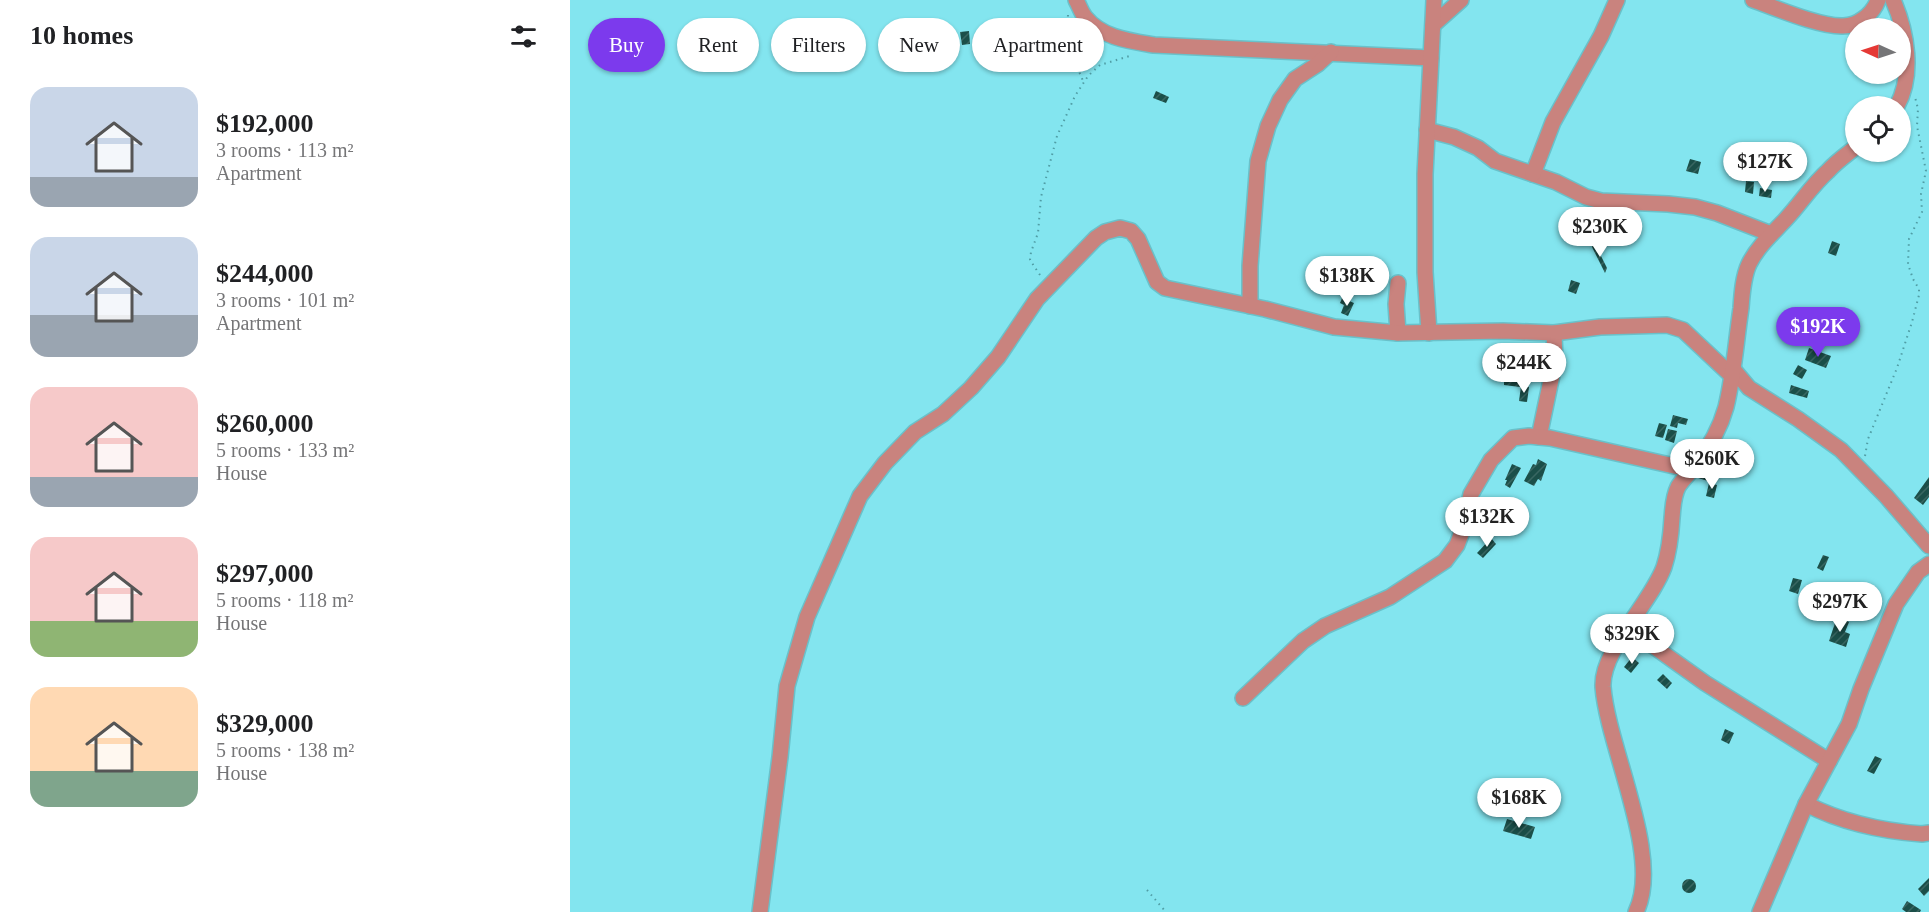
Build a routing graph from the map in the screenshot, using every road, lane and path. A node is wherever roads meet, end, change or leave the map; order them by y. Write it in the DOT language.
graph roads {
  1 [pos="1434,0"];
  2 [pos="1461,0"];
  3 [pos="1617,0"];
  4 [pos="1753,0"];
  5 [pos="1878,0"];
  6 [pos="1893,0"];
  7 [pos="1072,6"];
  8 [pos="1433,25"];
  9 [pos="1154,45"];
  10 [pos="1331,52"];
  11 [pos="1431,58"];
  12 [pos="1084,83"];
  13 [pos="1915,94"];
  14 [pos="1901,96"];
  15 [pos="1427,130"];
  16 [pos="1845,156"];
  17 [pos="1533,174"];
  18 [pos="1771,234"];
  19 [pos="1398,283"];
  20 [pos="1041,295"];
  21 [pos="1250,306"];
  22 [pos="1398,333"];
  23 [pos="1429,333"];
  24 [pos="1554,333"];
  25 [pos="1733,372"];
  26 [pos="1539,437"];
  27 [pos="1692,470"];
  28 [pos="1863,473"];
  29 [pos="1929,546"];
  30 [pos="1929,564"];
  31 [pos="1628,628"];
  32 [pos="1243,698"];
  33 [pos="1829,761"];
  34 [pos="1806,804"];
  35 [pos="1927,837"];
  36 [pos="1147,890"];
  37 [pos="760,912"];
  38 [pos="1166,912"];
  39 [pos="1635,912"];
  40 [pos="1760,912"];
  1 -- 8 [label="street"];
  2 -- 8 [label="street"];
  3 -- 17 [label="street"];
  4 -- 5 [label="street"];
  6 -- 14 [label="street"];
  7 -- 9 [label="street"];
  7 -- 12 [label="path"];
  8 -- 11 [label="street"];
  9 -- 10 [label="street"];
  9 -- 12 [label="path"];
  10 -- 11 [label="street"];
  10 -- 21 [label="street"];
  11 -- 15 [label="street"];
  12 -- 20 [label="path"];
  13 -- 28 [label="path"];
  15 -- 17 [label="street"];
  15 -- 23 [label="street"];
  16 -- 18 [label="street"];
  17 -- 18 [label="street"];
  18 -- 25 [label="street"];
  19 -- 22 [label="street"];
  20 -- 21 [label="street"];
  20 -- 37 [label="street"];
  21 -- 22 [label="street"];
  22 -- 23 [label="street"];
  23 -- 24 [label="street"];
  24 -- 25 [label="street"];
  24 -- 26 [label="street"];
  25 -- 27 [label="street"];
  25 -- 28 [label="street"];
  26 -- 27 [label="street"];
  26 -- 32 [label="street"];
  27 -- 31 [label="street"];
  28 -- 29 [label="street"];
  30 -- 33 [label="street"];
  31 -- 33 [label="street"];
  31 -- 39 [label="street"];
  33 -- 34 [label="street"];
  34 -- 35 [label="street"];
  34 -- 40 [label="street"];
  36 -- 38 [label="path"];
}
